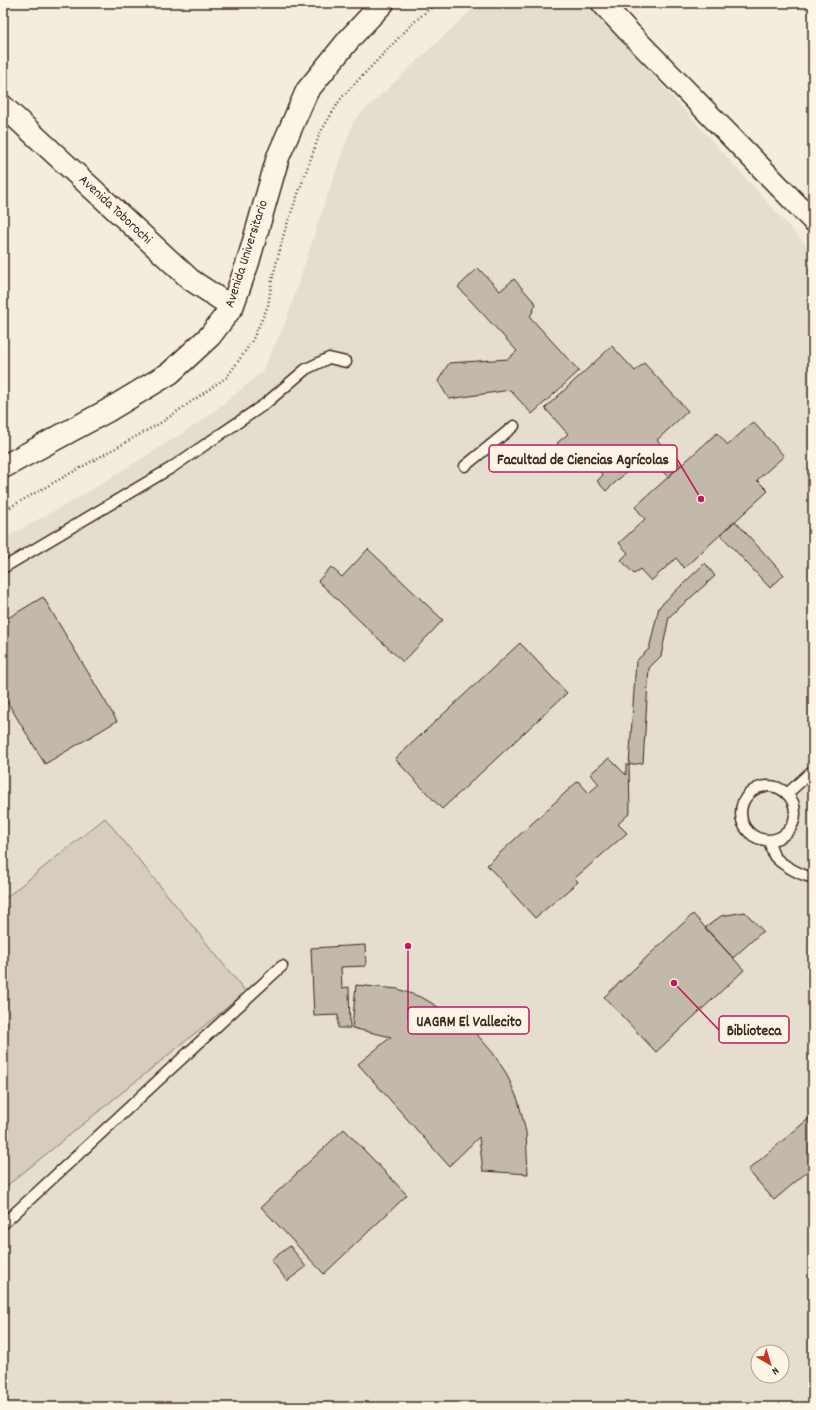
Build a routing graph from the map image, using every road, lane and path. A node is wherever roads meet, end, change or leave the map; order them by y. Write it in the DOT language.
graph roads {
  1 [pos="383,3"];
  2 [pos="602,3"];
  3 [pos="3,106"];
  4 [pos="813,221"];
  5 [pos="232,307"];
  6 [pos="346,362"];
  7 [pos="514,426"];
  8 [pos="465,466"];
  9 [pos="3,468"];
  10 [pos="3,568"];
  11 [pos="813,770"];
  12 [pos="786,794"];
  13 [pos="769,840"];
  14 [pos="813,876"];
  15 [pos="282,966"];
  16 [pos="3,1224"];
  1 -- 5 [label="street, Avenida Universitario"];
  2 -- 4 [label="street"];
  3 -- 5 [label="street, Avenida Toborochi"];
  5 -- 9 [label="street, Avenida Universitario"];
  6 -- 10 [label="lane"];
  7 -- 8 [label="lane"];
  11 -- 12 [label="lane"];
  12 -- 13 [label="lane"];
  12 -- 13 [label="lane"];
  13 -- 14 [label="lane"];
  15 -- 16 [label="lane"];
}
